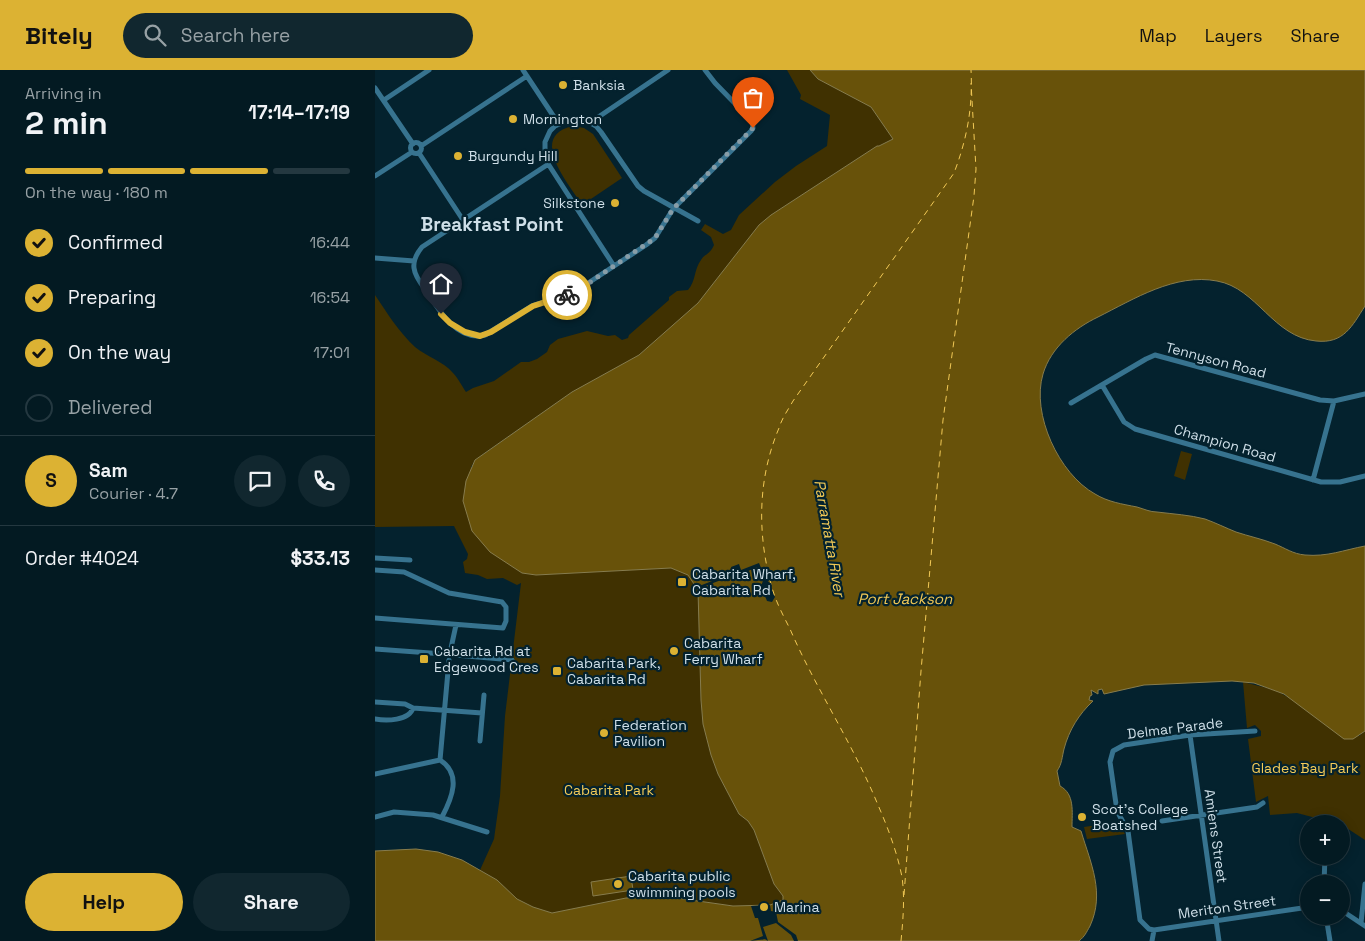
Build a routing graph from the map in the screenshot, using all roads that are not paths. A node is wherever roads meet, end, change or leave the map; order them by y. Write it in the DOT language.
graph roads {
  1 [pos="429,70"];
  2 [pos="523,70"];
  3 [pos="668,70"];
  4 [pos="705,70"];
  5 [pos="527,76"];
  6 [pos="375,88"];
  7 [pos="384,100"];
  8 [pos="591,122"];
  9 [pos="559,123"];
  10 [pos="413,144"];
  11 [pos="421,146"];
  12 [pos="412,152"];
  13 [pos="419,153"];
  14 [pos="547,165"];
  15 [pos="375,176"];
  16 [pos="673,209"];
  17 [pos="463,220"];
  18 [pos="698,222"];
  19 [pos="375,258"];
  20 [pos="414,261"];
  21 [pos="614,266"];
  22 [pos="1102,385"];
  23 [pos="1365,394"];
  24 [pos="1334,402"];
  25 [pos="1071,403"];
  26 [pos="1365,476"];
  27 [pos="1313,480"];
  28 [pos="375,558"];
  29 [pos="410,560"];
  30 [pos="375,570"];
  31 [pos="375,618"];
  32 [pos="456,625"];
  33 [pos="375,649"];
  34 [pos="454,653"];
  35 [pos="444,654"];
  36 [pos="449,660"];
  37 [pos="512,660"];
  38 [pos="484,695"];
  39 [pos="375,702"];
  40 [pos="413,708"];
  41 [pos="445,711"];
  42 [pos="482,712"];
  43 [pos="375,719"];
  44 [pos="1255,731"];
  45 [pos="1190,735"];
  46 [pos="480,741"];
  47 [pos="440,760"];
  48 [pos="375,774"];
  49 [pos="1263,804"];
  50 [pos="1201,815"];
  51 [pos="375,817"];
  52 [pos="441,818"];
  53 [pos="1162,821"];
  54 [pos="487,832"];
  55 [pos="1365,884"];
  56 [pos="1300,908"];
  57 [pos="1350,916"];
  58 [pos="1216,920"];
  59 [pos="1363,924"];
  60 [pos="1327,925"];
  61 [pos="1152,929"];
  62 [pos="1152,941"];
  63 [pos="1219,941"];
  64 [pos="1330,941"];
  1 -- 7 [label="street"];
  2 -- 5 [label="street"];
  3 -- 8 [label="street"];
  4 -- 16 [label="street"];
  5 -- 9 [label="street"];
  5 -- 11 [label="street"];
  6 -- 7 [label="street"];
  7 -- 10 [label="street"];
  8 -- 9 [label="street"];
  8 -- 16 [label="street"];
  9 -- 14 [label="street"];
  10 -- 11 [label="street"];
  10 -- 12 [label="street"];
  11 -- 13 [label="street"];
  12 -- 13 [label="street"];
  12 -- 15 [label="street"];
  13 -- 17 [label="street"];
  14 -- 17 [label="street"];
  14 -- 21 [label="street"];
  16 -- 18 [label="street"];
  16 -- 21 [label="street"];
  17 -- 20 [label="street"];
  19 -- 20 [label="street"];
  20 -- 21 [label="street"];
  22 -- 24 [label="street, Tennyson Road"];
  22 -- 25 [label="street, Tennyson Road"];
  22 -- 27 [label="street, Champion Road"];
  23 -- 24 [label="street, Tennyson Road"];
  24 -- 27 [label="street"];
  26 -- 27 [label="street, Champion Road"];
  28 -- 29 [label="street"];
  30 -- 32 [label="street"];
  31 -- 32 [label="street"];
  32 -- 34 [label="street"];
  33 -- 35 [label="street"];
  34 -- 35 [label="street"];
  34 -- 36 [label="street"];
  34 -- 37 [label="street"];
  35 -- 36 [label="street"];
  36 -- 41 [label="street"];
  38 -- 42 [label="street"];
  39 -- 40 [label="street"];
  40 -- 41 [label="street"];
  40 -- 43 [label="street"];
  41 -- 42 [label="street"];
  41 -- 47 [label="street"];
  42 -- 46 [label="street"];
  44 -- 45 [label="street, Delmar Parade"];
  45 -- 50 [label="street, Amiens Street"];
  45 -- 61 [label="street, Delmar Parade"];
  47 -- 48 [label="street"];
  47 -- 52 [label="street"];
  49 -- 50 [label="street"];
  50 -- 53 [label="street"];
  50 -- 58 [label="street, Amiens Street"];
  51 -- 52 [label="street"];
  52 -- 54 [label="street"];
  55 -- 59 [label="street"];
  56 -- 58 [label="street, Meriton Street"];
  57 -- 59 [label="street"];
  58 -- 61 [label="street, Meriton Street"];
  58 -- 63 [label="street, Amiens Street"];
  60 -- 64 [label="street"];
  61 -- 62 [label="street"];
}
